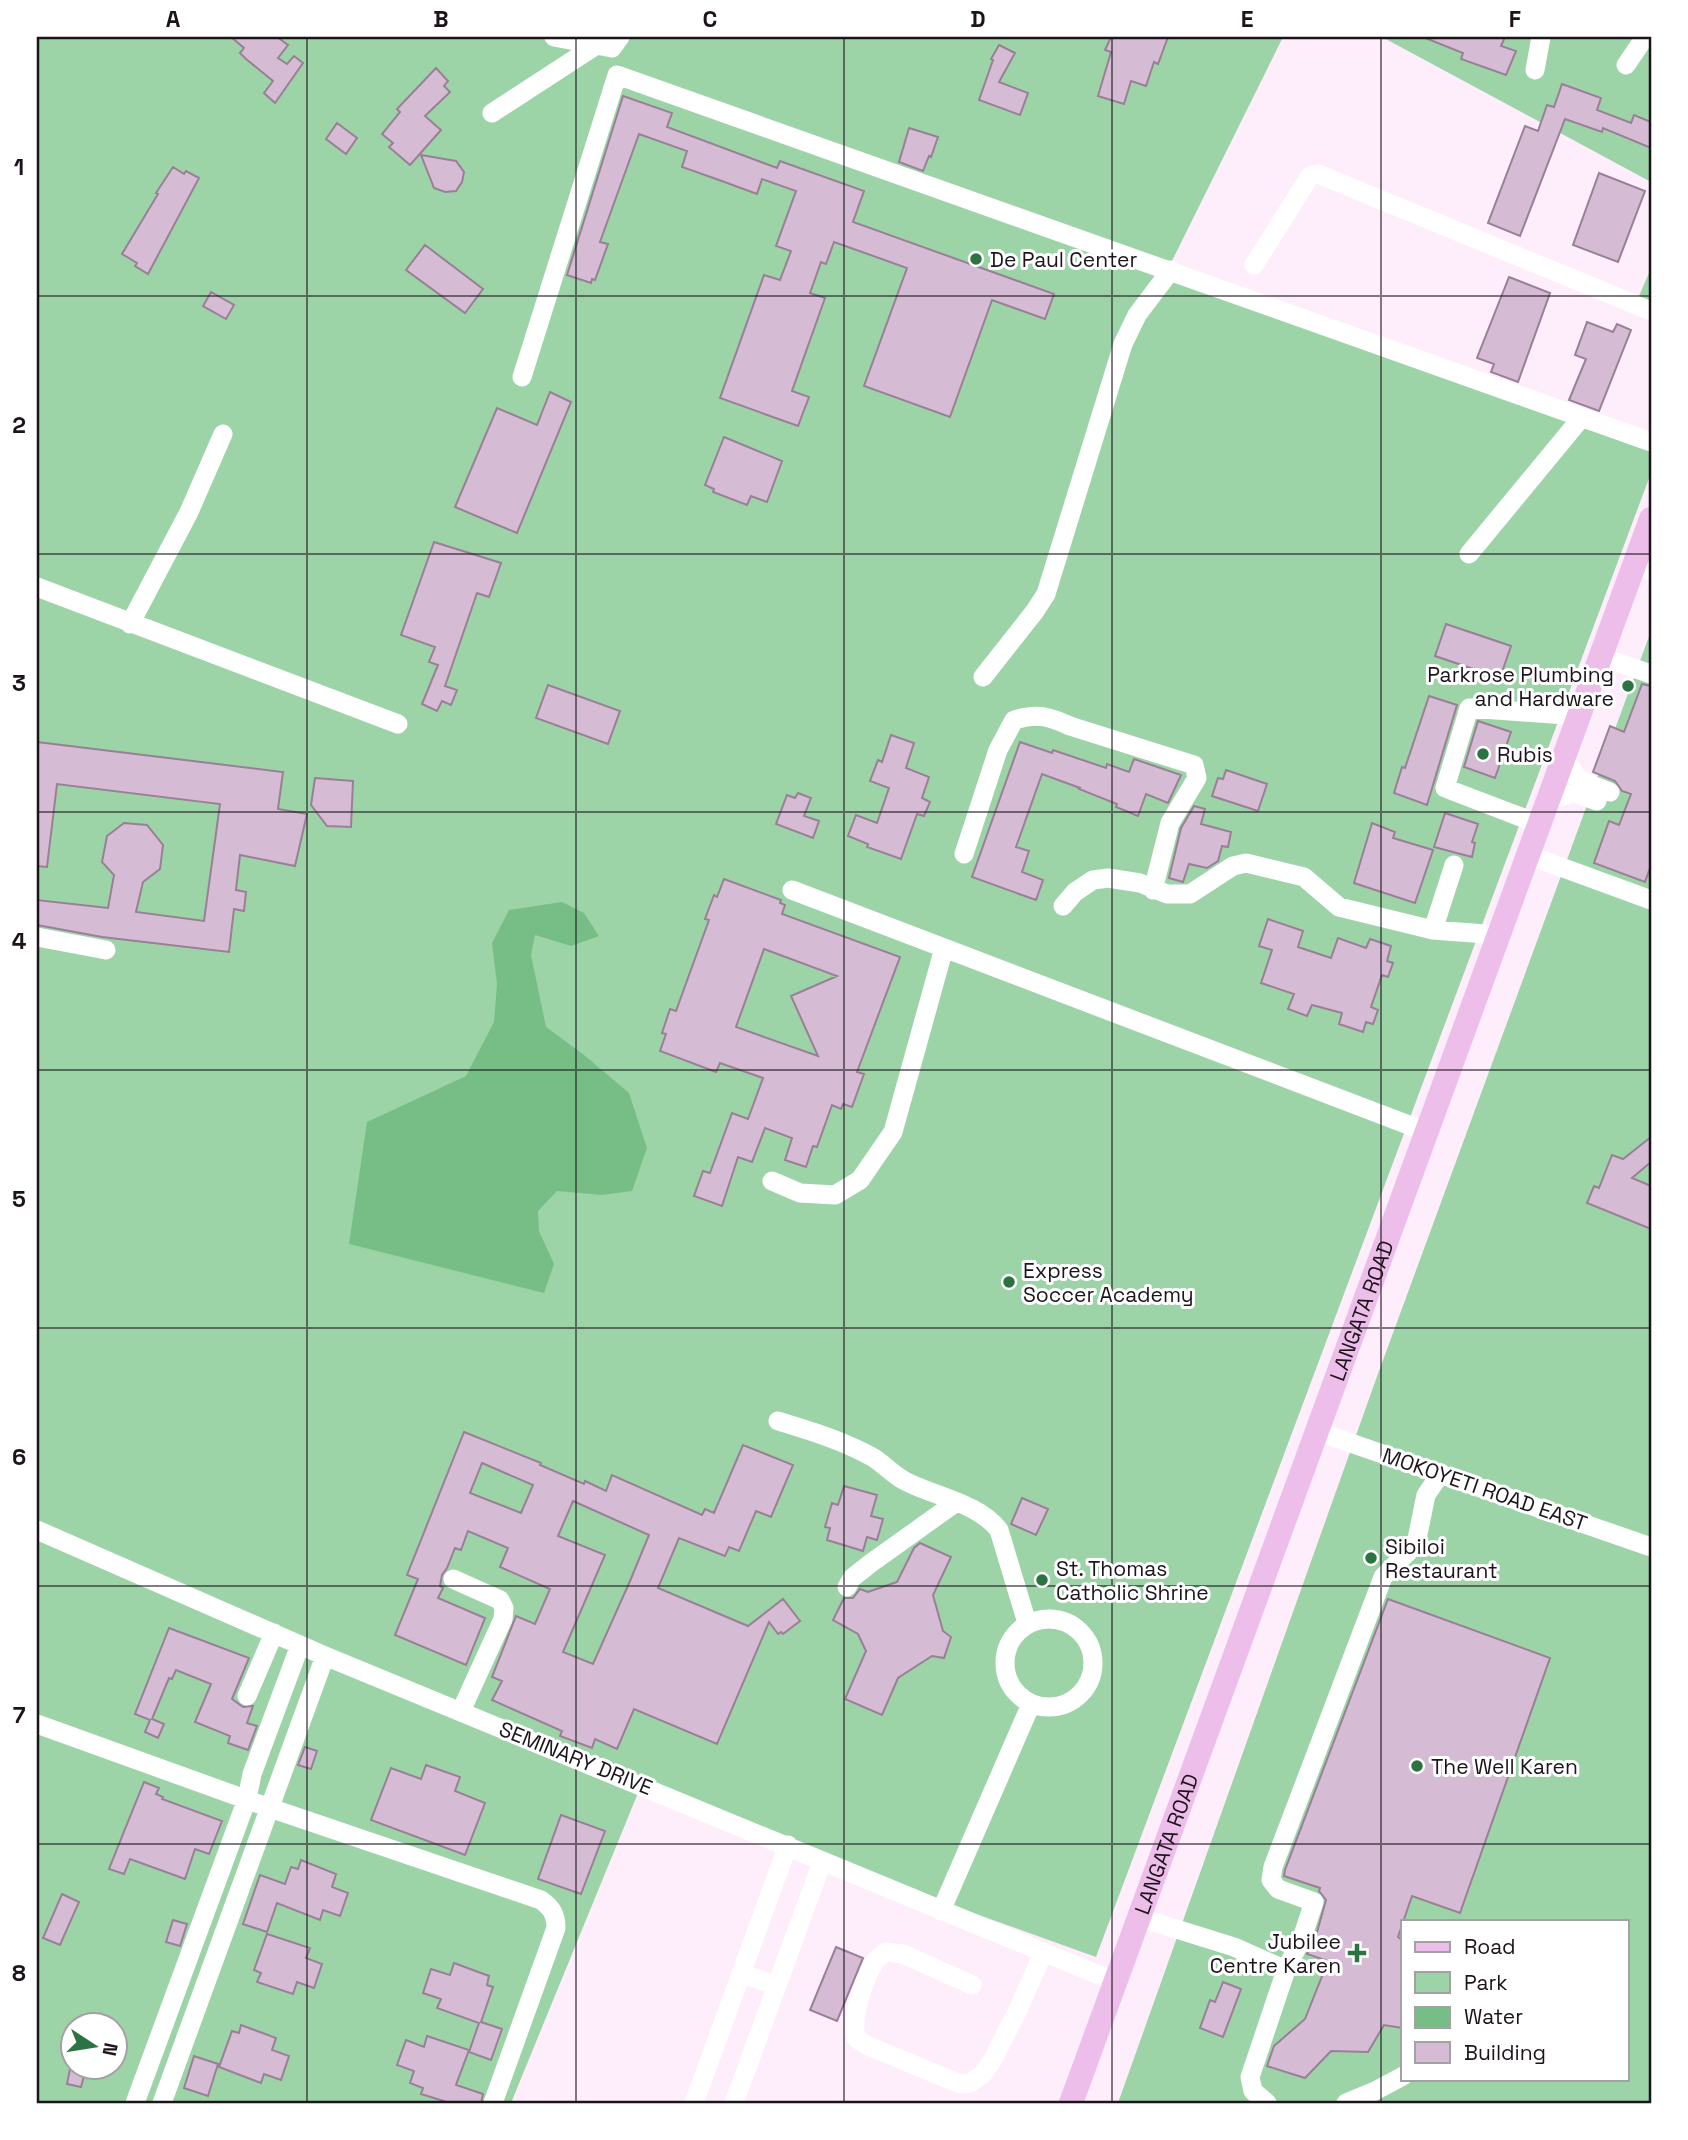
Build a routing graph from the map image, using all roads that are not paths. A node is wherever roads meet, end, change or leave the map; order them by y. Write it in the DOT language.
graph roads {
  1 [pos="554,37"];
  2 [pos="620,37"];
  3 [pos="1541,37"];
  4 [pos="1645,37"];
  5 [pos="595,46"];
  6 [pos="1626,65"];
  7 [pos="1535,70"];
  8 [pos="492,113"];
  9 [pos="1254,265"];
  10 [pos="1171,270"];
  11 [pos="1651,311"];
  12 [pos="522,377"];
  13 [pos="1582,417"];
  14 [pos="223,434"];
  15 [pos="1651,442"];
  16 [pos="1651,519"];
  17 [pos="1469,554"];
  18 [pos="1643,567"];
  19 [pos="37,587"];
  20 [pos="130,624"];
  21 [pos="1601,657"];
  22 [pos="1651,674"];
  23 [pos="983,677"];
  24 [pos="1579,716"];
  25 [pos="398,723"];
  26 [pos="1564,757"];
  27 [pos="1548,800"];
  28 [pos="1539,824"];
  29 [pos="964,854"];
  30 [pos="1528,855"];
  31 [pos="1454,865"];
  32 [pos="792,890"];
  33 [pos="1153,890"];
  34 [pos="1651,900"];
  35 [pos="1063,906"];
  36 [pos="1433,930"];
  37 [pos="1499,935"];
  38 [pos="37,937"];
  39 [pos="944,948"];
  40 [pos="106,950"];
  41 [pos="1427,1132"];
  42 [pos="772,1181"];
  43 [pos="778,1421"];
  44 [pos="1319,1432"];
  45 [pos="1441,1473"];
  46 [pos="955,1503"];
  47 [pos="37,1530"];
  48 [pos="1651,1546"];
  49 [pos="453,1579"];
  50 [pos="846,1587"];
  51 [pos="1027,1623"];
  52 [pos="274,1633"];
  53 [pos="300,1645"];
  54 [pos="325,1656"];
  55 [pos="247,1696"];
  56 [pos="1031,1704"];
  57 [pos="461,1711"];
  58 [pos="37,1724"];
  59 [pos="247,1799"];
  60 [pos="270,1808"];
  61 [pos="788,1845"];
  62 [pos="822,1862"];
  63 [pos="941,1911"];
  64 [pos="1138,1917"];
  65 [pos="1043,1953"];
  66 [pos="1286,1970"];
  67 [pos="741,1973"];
  68 [pos="1116,1982"];
  69 [pos="972,1985"];
  70 [pos="777,1986"];
  71 [pos="1401,2077"];
  72 [pos="135,2103"];
  73 [pos="162,2103"];
  74 [pos="493,2103"];
  75 [pos="694,2103"];
  76 [pos="734,2103"];
  77 [pos="1071,2103"];
  78 [pos="1267,2103"];
  79 [pos="1346,2103"];
  1 -- 5 [label="street"];
  2 -- 5 [label="street"];
  3 -- 7 [label="street"];
  4 -- 6 [label="street"];
  5 -- 8 [label="street"];
  9 -- 11 [label="street"];
  10 -- 12 [label="street"];
  10 -- 13 [label="street"];
  10 -- 23 [label="street"];
  13 -- 15 [label="street"];
  13 -- 17 [label="street"];
  14 -- 20 [label="street"];
  16 -- 18 [label="main road, LANGATA ROAD"];
  18 -- 21 [label="main road, LANGATA ROAD"];
  19 -- 20 [label="street"];
  20 -- 25 [label="street"];
  21 -- 22 [label="street"];
  21 -- 24 [label="main road, LANGATA ROAD"];
  24 -- 26 [label="main road, LANGATA ROAD"];
  24 -- 28 [label="street"];
  26 -- 27 [label="main road, LANGATA ROAD"];
  26 -- 27 [label="street"];
  27 -- 28 [label="main road, LANGATA ROAD"];
  28 -- 30 [label="main road, LANGATA ROAD"];
  29 -- 33 [label="street"];
  30 -- 34 [label="street"];
  30 -- 37 [label="main road, LANGATA ROAD"];
  31 -- 36 [label="street"];
  32 -- 39 [label="street"];
  33 -- 35 [label="street"];
  33 -- 36 [label="street"];
  36 -- 37 [label="street"];
  37 -- 41 [label="main road, LANGATA ROAD"];
  38 -- 40 [label="street"];
  39 -- 41 [label="street"];
  39 -- 42 [label="street"];
  41 -- 44 [label="main road, LANGATA ROAD"];
  43 -- 46 [label="street"];
  44 -- 45 [label="street, MOKOYETI ROAD EAST"];
  44 -- 64 [label="main road, LANGATA ROAD"];
  45 -- 48 [label="street, MOKOYETI ROAD EAST"];
  45 -- 66 [label="street"];
  46 -- 50 [label="street"];
  46 -- 51 [label="street"];
  47 -- 52 [label="street, SEMINARY DRIVE"];
  49 -- 57 [label="street"];
  51 -- 56 [label="street"];
  51 -- 56 [label="street"];
  52 -- 53 [label="street, SEMINARY DRIVE"];
  52 -- 55 [label="street"];
  53 -- 54 [label="street, SEMINARY DRIVE"];
  53 -- 59 [label="street"];
  54 -- 57 [label="street, SEMINARY DRIVE"];
  54 -- 60 [label="street"];
  56 -- 63 [label="street"];
  57 -- 61 [label="street, SEMINARY DRIVE"];
  58 -- 59 [label="street"];
  59 -- 60 [label="street"];
  59 -- 72 [label="street"];
  60 -- 73 [label="street"];
  60 -- 74 [label="street"];
  61 -- 62 [label="street, SEMINARY DRIVE"];
  61 -- 67 [label="street"];
  62 -- 63 [label="street, SEMINARY DRIVE"];
  62 -- 70 [label="street"];
  63 -- 65 [label="street, SEMINARY DRIVE"];
  64 -- 66 [label="street"];
  64 -- 68 [label="main road, LANGATA ROAD"];
  65 -- 68 [label="street, SEMINARY DRIVE"];
  65 -- 69 [label="street"];
  66 -- 78 [label="street"];
  67 -- 70 [label="street"];
  67 -- 75 [label="street"];
  68 -- 77 [label="main road, LANGATA ROAD"];
  70 -- 76 [label="street"];
  71 -- 79 [label="street"];
}
